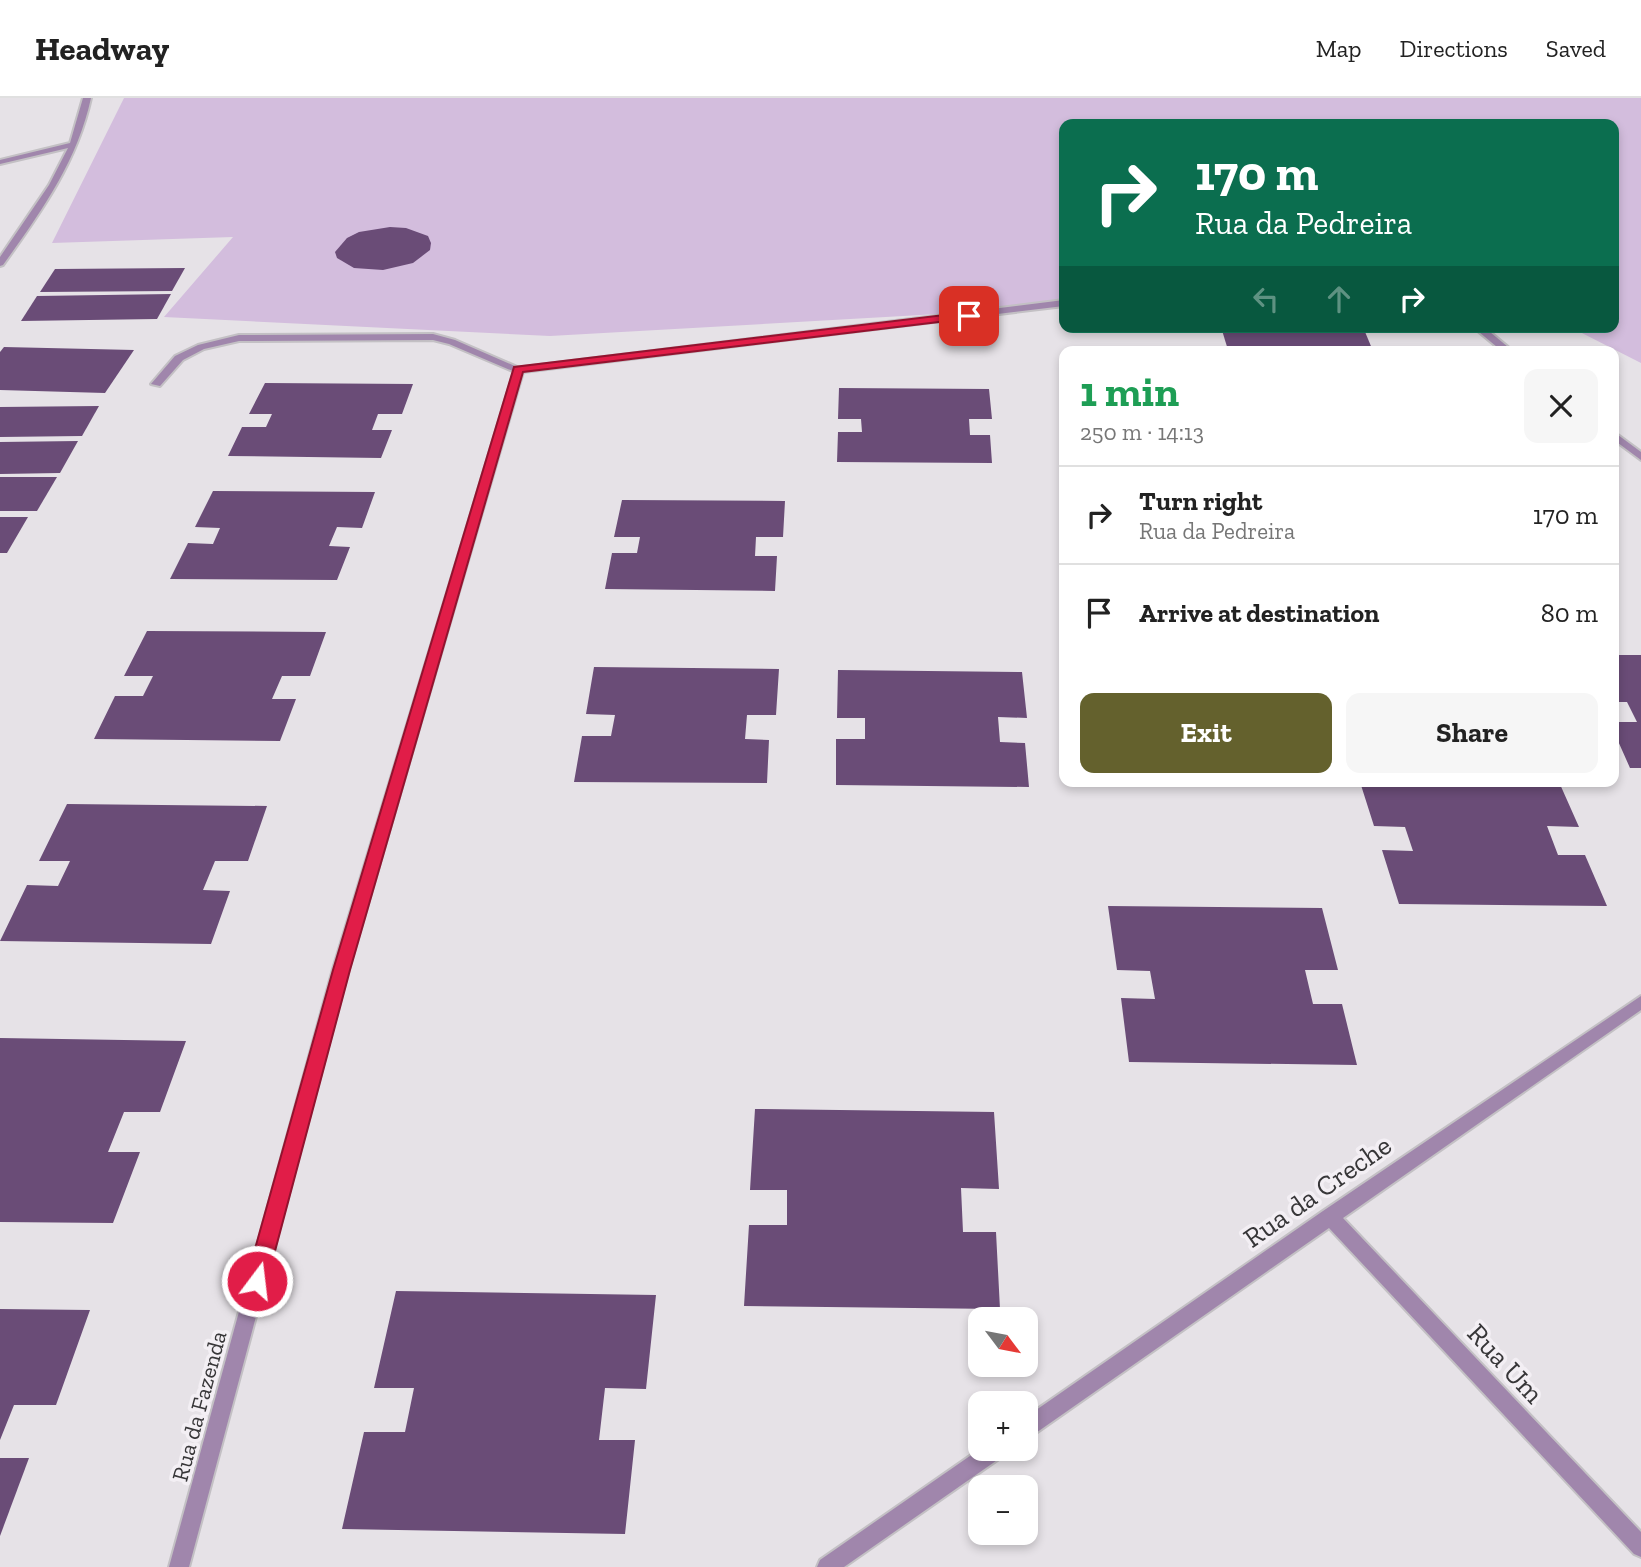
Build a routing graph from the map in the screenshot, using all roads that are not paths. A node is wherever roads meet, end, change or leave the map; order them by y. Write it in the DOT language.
graph roads {
  1 [pos="88,98"];
  2 [pos="74,144"];
  3 [pos="0,162"];
  4 [pos="0,262"];
  5 [pos="1059,304"];
  6 [pos="1485,333"];
  7 [pos="1502,346"];
  8 [pos="519,370"];
  9 [pos="156,384"];
  10 [pos="1619,439"];
  11 [pos="1641,457"];
  12 [pos="1641,1002"];
  13 [pos="1329,1216"];
  14 [pos="1038,1420"];
  15 [pos="979,1461"];
  16 [pos="1641,1547"];
  17 [pos="179,1567"];
  18 [pos="827,1567"];
  1 -- 2 [label="street"];
  2 -- 3 [label="street"];
  2 -- 4 [label="street"];
  5 -- 8 [label="street"];
  6 -- 7 [label="street"];
  8 -- 9 [label="street"];
  8 -- 17 [label="street, Rua da Fazenda"];
  10 -- 11 [label="street"];
  12 -- 13 [label="street, Rua da Creche"];
  13 -- 14 [label="street, Rua da Creche"];
  13 -- 16 [label="street, Rua Um"];
  15 -- 18 [label="street"];
}
